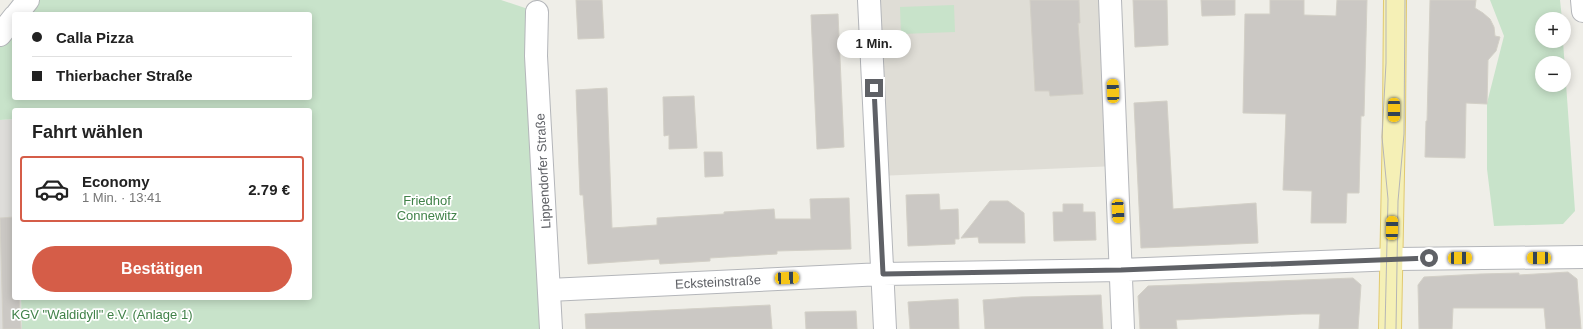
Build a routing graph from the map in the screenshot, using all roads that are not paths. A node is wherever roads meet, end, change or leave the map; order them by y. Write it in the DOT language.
graph roads {
  1 [pos="28,0"];
  2 [pos="869,0"];
  3 [pos="1110,0"];
  4 [pos="1395,0"];
  5 [pos="1582,0"];
  6 [pos="1583,11"];
  7 [pos="19,12"];
  8 [pos="537,12"];
  9 [pos="12,20"];
  10 [pos="0,35"];
  11 [pos="1583,257"];
  12 [pos="1392,259"];
  13 [pos="1121,270"];
  14 [pos="883,274"];
  15 [pos="549,290"];
  16 [pos="551,329"];
  17 [pos="885,329"];
  18 [pos="1123,329"];
  19 [pos="1390,329"];
  1 -- 7 [label="street"];
  2 -- 14 [label="street"];
  3 -- 13 [label="street"];
  4 -- 12 [label="main road"];
  5 -- 6 [label="street"];
  8 -- 15 [label="street, Lippendorfer Straße"];
  9 -- 10 [label="street"];
  11 -- 12 [label="street, Ecksteinstraße"];
  12 -- 13 [label="street, Ecksteinstraße"];
  12 -- 19 [label="main road"];
  13 -- 14 [label="street, Ecksteinstraße"];
  13 -- 18 [label="street"];
  14 -- 15 [label="street, Ecksteinstraße"];
  14 -- 17 [label="street"];
  15 -- 16 [label="street, Lippendorfer Straße"];
}
